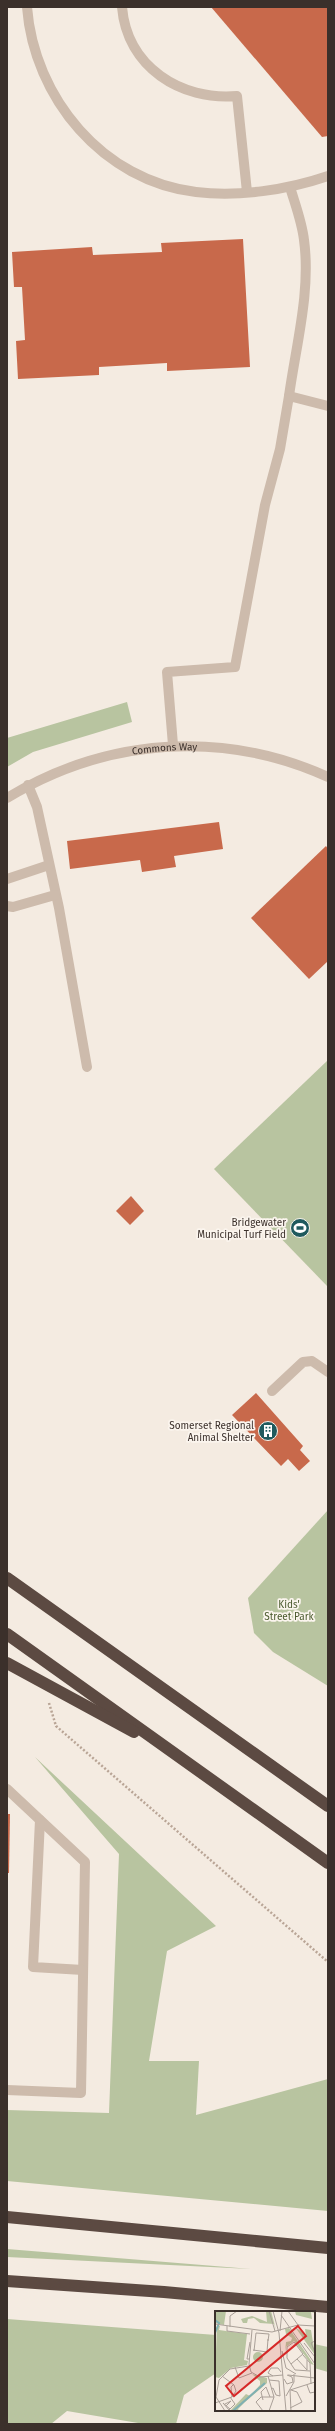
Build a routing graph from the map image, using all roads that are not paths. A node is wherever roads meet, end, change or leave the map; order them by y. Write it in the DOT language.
graph roads {
  1 [pos="27,7"];
  2 [pos="122,7"];
  3 [pos="328,176"];
  4 [pos="290,187"];
  5 [pos="247,192"];
  6 [pos="289,396"];
  7 [pos="328,406"];
  8 [pos="173,745"];
  9 [pos="328,777"];
  10 [pos="28,785"];
  11 [pos="7,798"];
  12 [pos="50,865"];
  13 [pos="7,879"];
  14 [pos="55,895"];
  15 [pos="7,906"];
  16 [pos="87,1067"];
  17 [pos="328,1372"];
  18 [pos="272,1391"];
  19 [pos="7,1578"];
  20 [pos="7,1634"];
  21 [pos="7,1663"];
  22 [pos="170,1750"];
  23 [pos="7,1789"];
  24 [pos="328,1806"];
  25 [pos="40,1820"];
  26 [pos="328,1863"];
  27 [pos="83,1970"];
  28 [pos="7,2090"];
  29 [pos="7,2218"];
  30 [pos="328,2248"];
  31 [pos="7,2281"];
  32 [pos="328,2307"];
  1 -- 5 [label="street"];
  2 -- 5 [label="street"];
  3 -- 4 [label="street"];
  4 -- 5 [label="street"];
  4 -- 6 [label="street"];
  6 -- 7 [label="street"];
  6 -- 8 [label="street"];
  8 -- 9 [label="street, Commons Way"];
  8 -- 10 [label="street, Commons Way"];
  10 -- 11 [label="street, Commons Way"];
  10 -- 12 [label="street"];
  12 -- 13 [label="street"];
  12 -- 14 [label="street"];
  14 -- 15 [label="street"];
  14 -- 16 [label="street"];
  17 -- 18 [label="street"];
  19 -- 24 [label="highway"];
  20 -- 22 [label="highway"];
  21 -- 22 [label="highway"];
  22 -- 26 [label="highway"];
  23 -- 25 [label="street"];
  25 -- 27 [label="street"];
  25 -- 27 [label="street"];
  27 -- 28 [label="street"];
  29 -- 30 [label="highway"];
  31 -- 32 [label="highway"];
}
